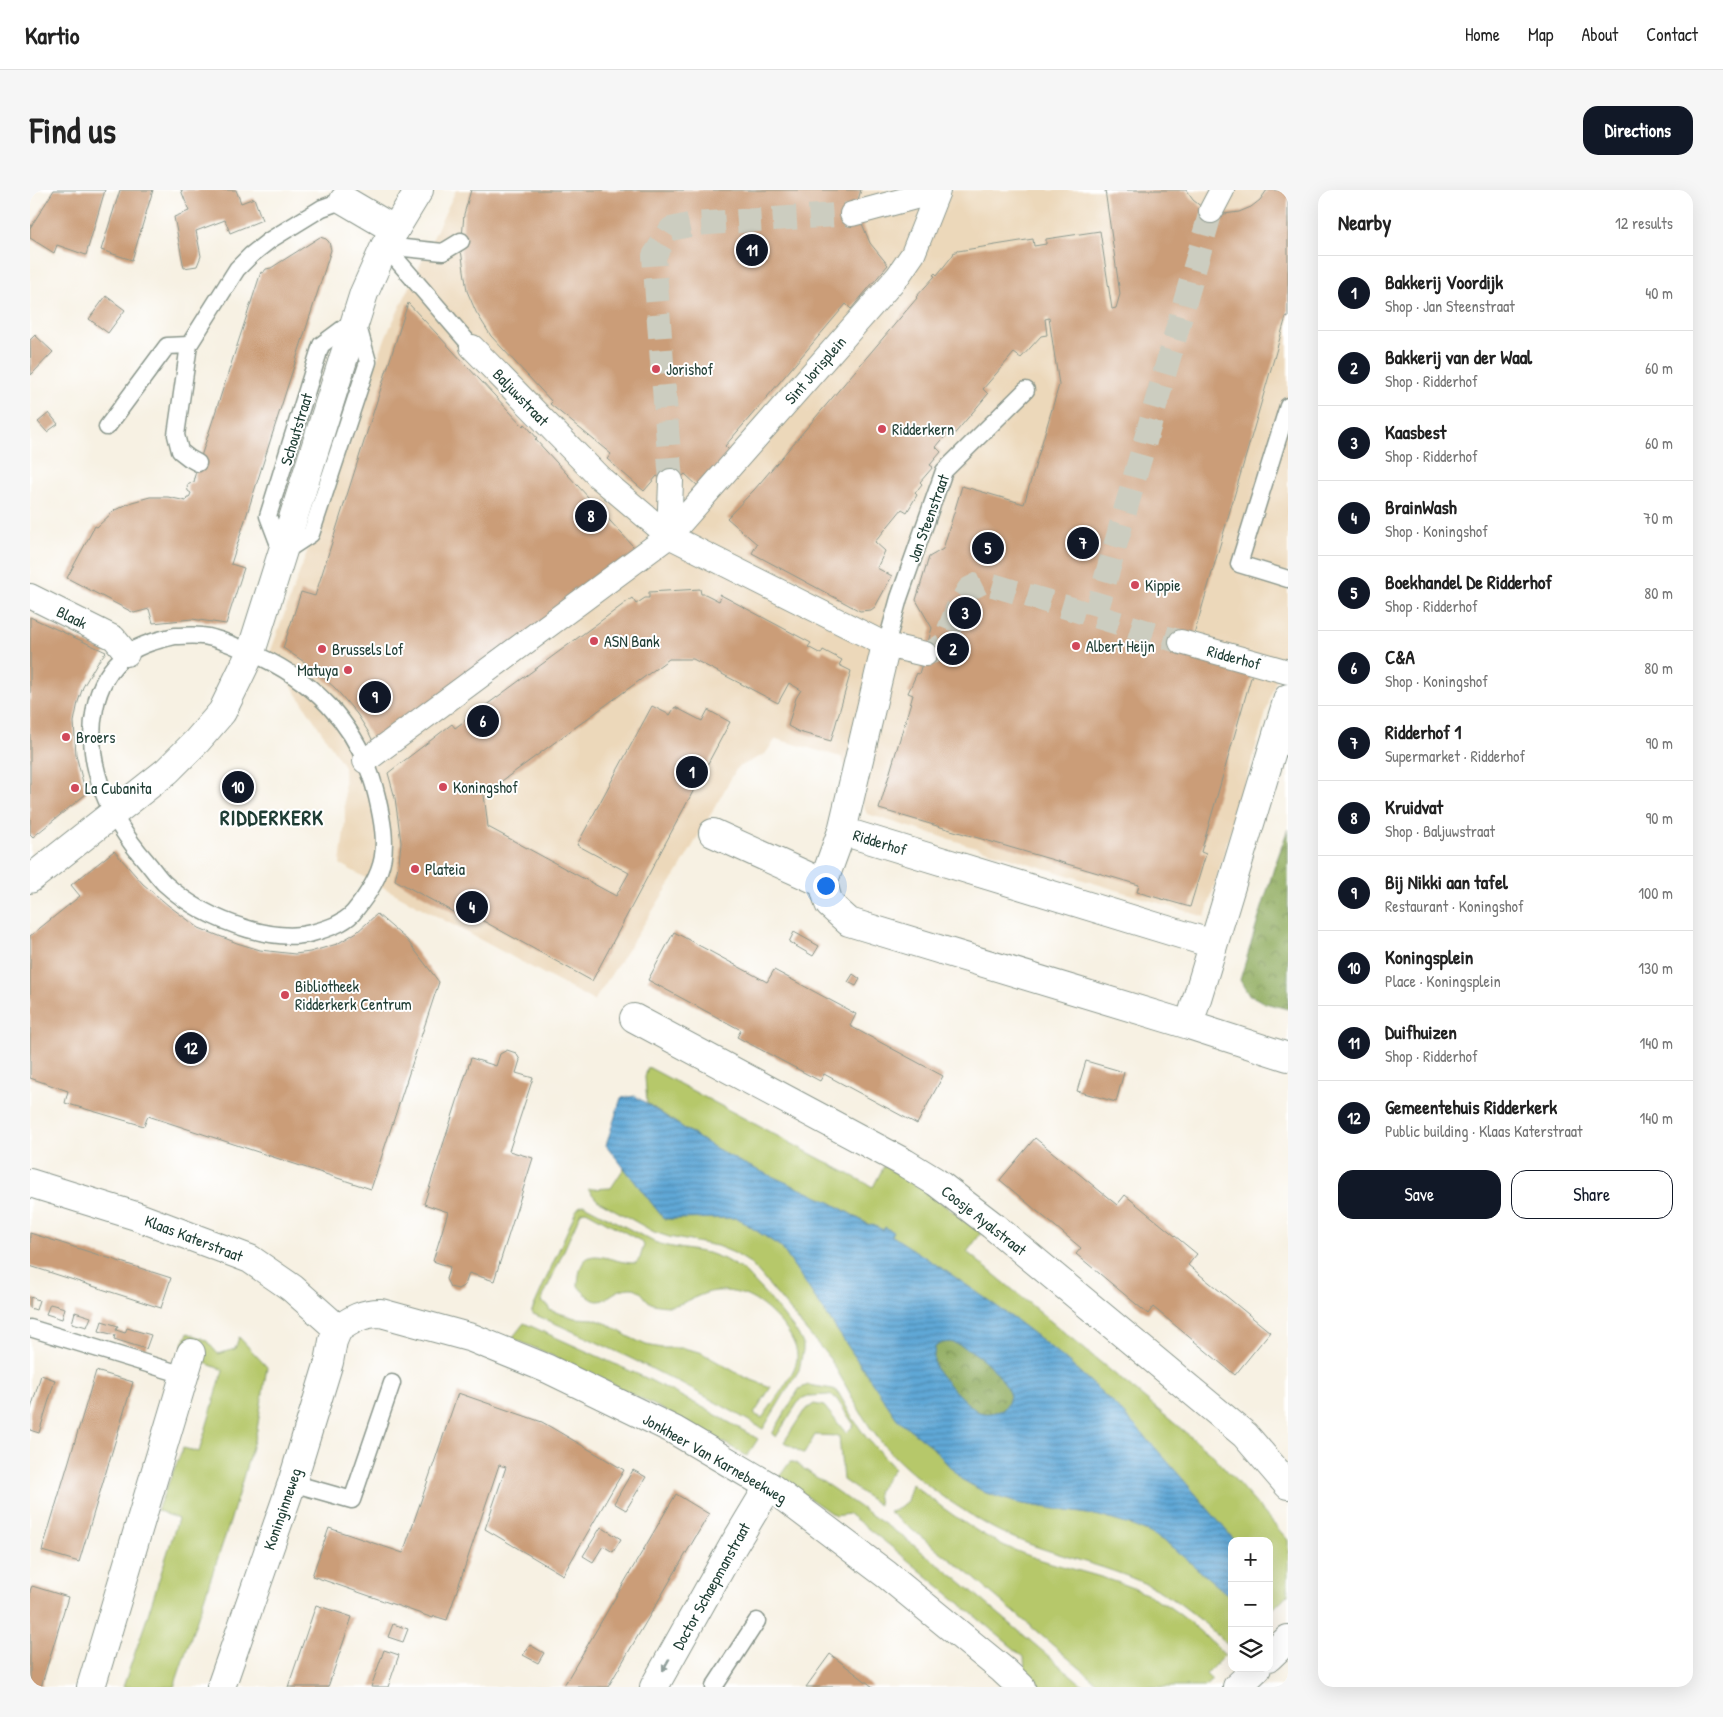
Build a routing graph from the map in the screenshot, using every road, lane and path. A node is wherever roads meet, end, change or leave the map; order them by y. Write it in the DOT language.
graph roads {
  1 [pos="419,190"];
  2 [pos="939,190"];
  3 [pos="1222,190"];
  4 [pos="344,200"];
  5 [pos="1212,211"];
  6 [pos="852,214"];
  7 [pos="390,238"];
  8 [pos="461,241"];
  9 [pos="188,345"];
  10 [pos="472,347"];
  11 [pos="1026,390"];
  12 [pos="1288,406"];
  13 [pos="107,427"];
  14 [pos="198,463"];
  15 [pos="672,482"];
  16 [pos="669,536"];
  17 [pos="1288,579"];
  18 [pos="30,596"];
  19 [pos="1180,642"];
  20 [pos="254,643"];
  21 [pos="886,645"];
  22 [pos="121,646"];
  23 [pos="925,654"];
  24 [pos="1288,672"];
  25 [pos="1288,698"];
  26 [pos="365,761"];
  27 [pos="106,820"];
  28 [pos="842,831"];
  29 [pos="713,833"];
  30 [pos="30,878"];
  31 [pos="823,883"];
  32 [pos="1213,944"];
  33 [pos="634,1018"];
  34 [pos="1189,1025"];
  35 [pos="1288,1057"];
  36 [pos="30,1183"];
  37 [pos="30,1328"];
  38 [pos="338,1329"];
  39 [pos="187,1364"];
  40 [pos="392,1383"];
  41 [pos="292,1483"];
  42 [pos="1288,1485"];
  43 [pos="769,1486"];
  44 [pos="756,1621"];
  45 [pos="1288,1639"];
  46 [pos="1273,1653"];
  47 [pos="1253,1672"];
  48 [pos="91,1687"];
  49 [pos="221,1687"];
  50 [pos="654,1687"];
  51 [pos="714,1687"];
  52 [pos="1021,1687"];
  53 [pos="1237,1687"];
  1 -- 7 [label="street, Schoutstraat"];
  2 -- 6 [label="street"];
  2 -- 16 [label="street, Sint Jorisplein"];
  3 -- 5 [label="street"];
  4 -- 7 [label="street"];
  4 -- 9 [label="lane"];
  7 -- 8 [label="lane"];
  7 -- 10 [label="lane, Baljuwstraat"];
  7 -- 20 [label="street, Schoutstraat"];
  9 -- 13 [label="lane"];
  9 -- 14 [label="lane"];
  10 -- 16 [label="street, Baljuwstraat"];
  11 -- 21 [label="lane, Jan Steenstraat"];
  12 -- 17 [label="lane"];
  15 -- 16 [label="street"];
  16 -- 21 [label="street"];
  16 -- 26 [label="street"];
  18 -- 22 [label="street, Blaak"];
  19 -- 24 [label="street, Ridderhof"];
  20 -- 22 [label="lane"];
  20 -- 26 [label="lane"];
  20 -- 27 [label="street, Schoutstraat"];
  21 -- 23 [label="street"];
  21 -- 28 [label="street, Jan Steenstraat"];
  22 -- 27 [label="lane"];
  25 -- 32 [label="street"];
  26 -- 27 [label="lane"];
  27 -- 30 [label="street, Schoutstraat"];
  28 -- 31 [label="street, Ridderhof"];
  28 -- 32 [label="street, Ridderhof"];
  29 -- 31 [label="street"];
  31 -- 34 [label="street"];
  32 -- 34 [label="street"];
  33 -- 42 [label="street, Coosje Ayalstraat"];
  34 -- 35 [label="street"];
  36 -- 38 [label="street, Klaas Katerstraat"];
  37 -- 39 [label="lane"];
  38 -- 41 [label="street, Koninginneweg"];
  38 -- 43 [label="street, Jonkheer Van Karnebeekweg"];
  39 -- 48 [label="street"];
  40 -- 41 [label="lane"];
  41 -- 49 [label="street, Koninginneweg"];
  43 -- 50 [label="street, Doctor Schaepmanstraat, one-way"];
  43 -- 52 [label="street, Jonkheer Van Karnebeekweg"];
  44 -- 51 [label="lane"];
  45 -- 46 [label="street"];
  47 -- 53 [label="street"];
}
